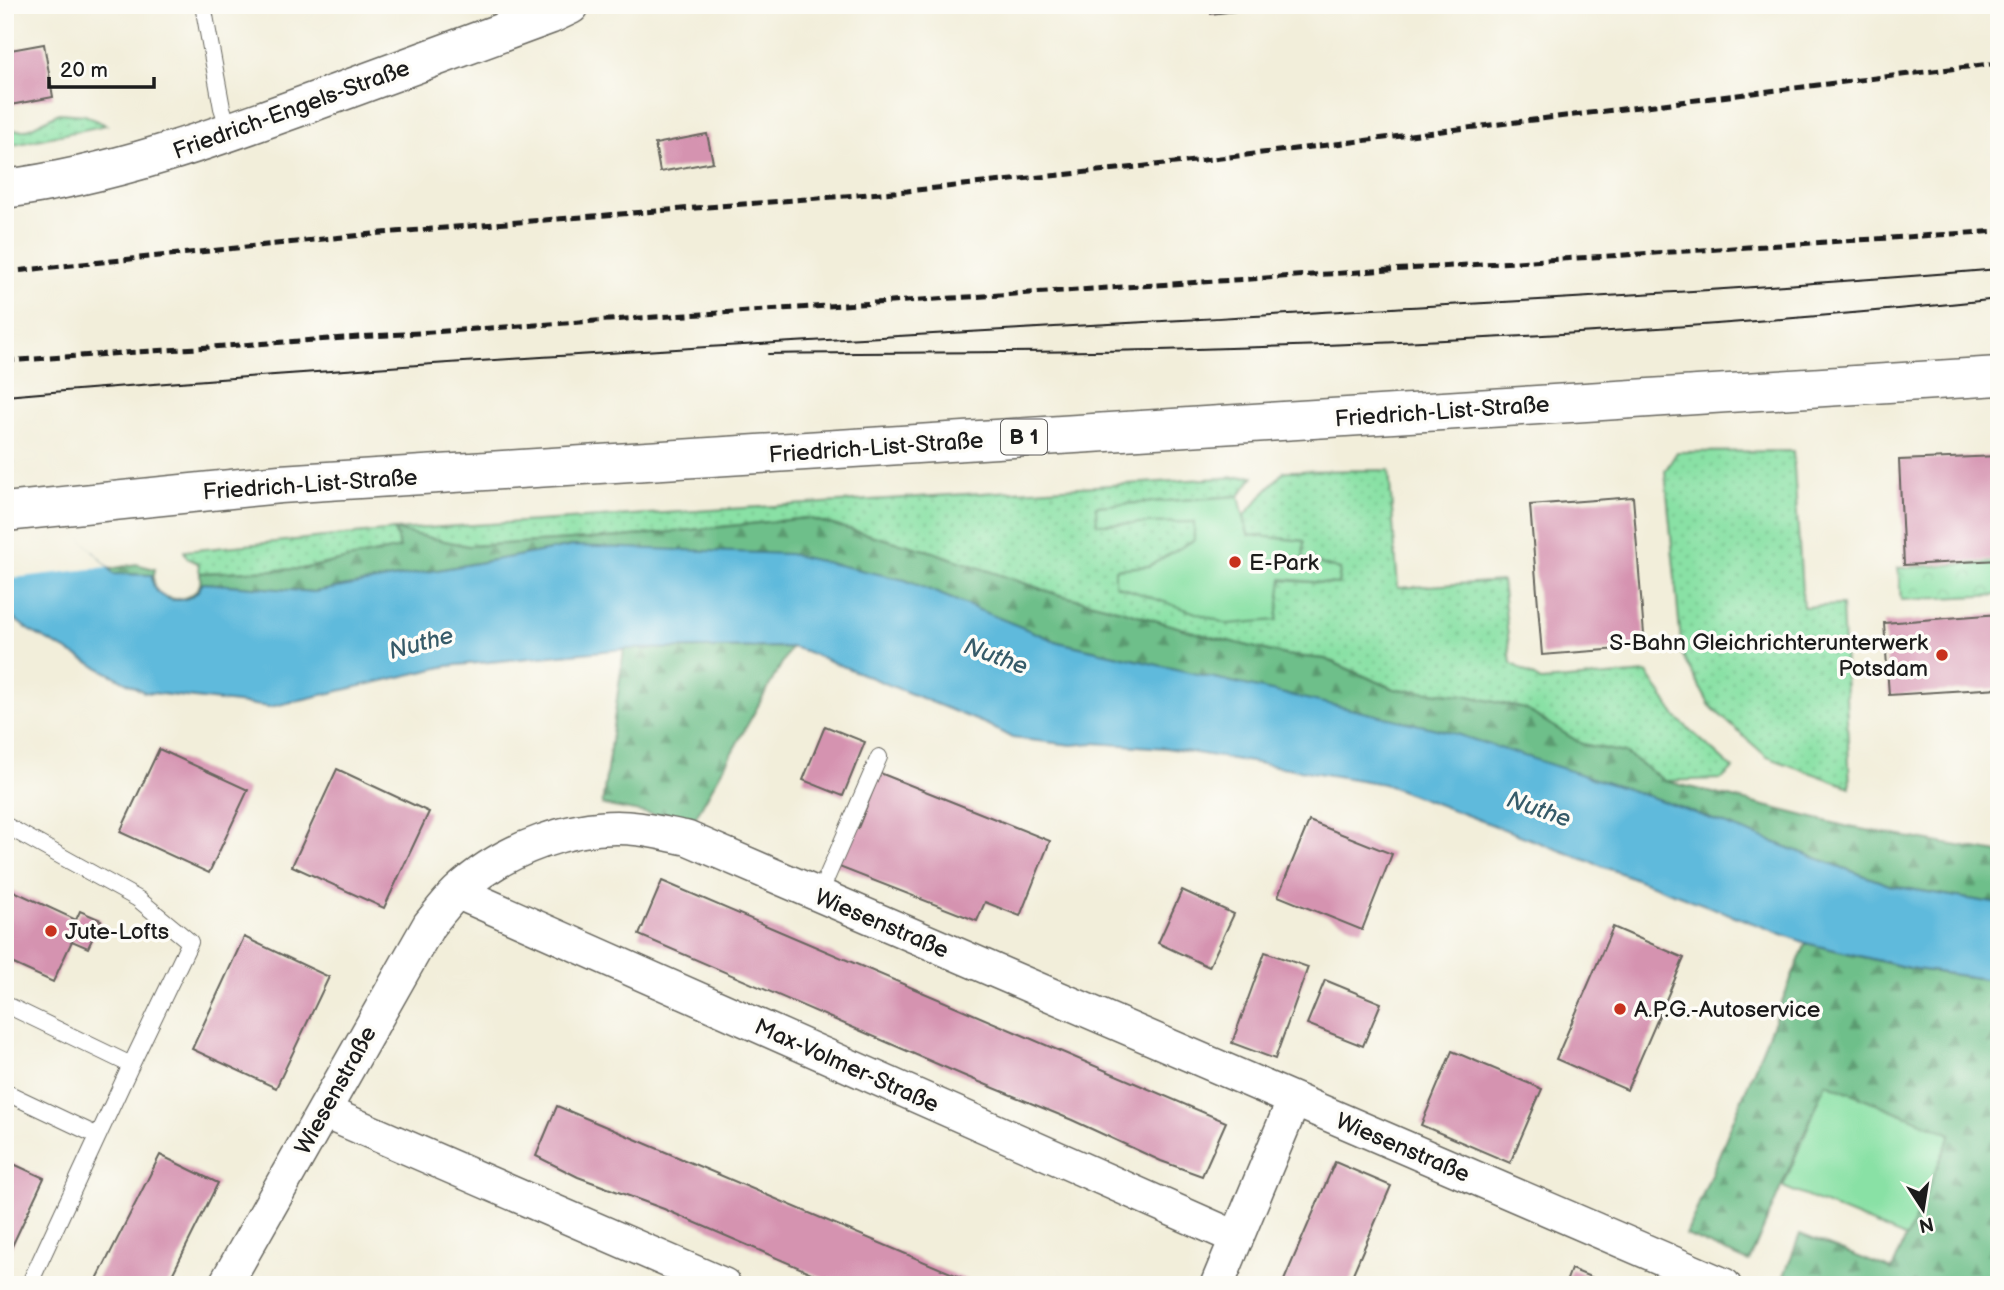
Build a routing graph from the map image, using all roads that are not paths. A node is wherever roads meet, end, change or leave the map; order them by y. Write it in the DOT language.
graph roads {
  1 [pos="203,5"];
  2 [pos="570,5"];
  3 [pos="230,132"];
  4 [pos="5,189"];
  5 [pos="1999,376"];
  6 [pos="5,512"];
  7 [pos="879,758"];
  8 [pos="5,825"];
  9 [pos="457,892"];
  10 [pos="818,895"];
  11 [pos="11,1007"];
  12 [pos="131,1065"];
  13 [pos="5,1092"];
  14 [pos="1294,1100"];
  15 [pos="325,1112"];
  16 [pos="98,1136"];
  17 [pos="1237,1238"];
  18 [pos="29,1285"];
  19 [pos="225,1285"];
  20 [pos="724,1285"];
  21 [pos="1217,1285"];
  22 [pos="1724,1285"];
  1 -- 3 [label="lane"];
  2 -- 3 [label="main road, Friedrich-Engels-Straße"];
  3 -- 4 [label="main road, Friedrich-Engels-Straße"];
  5 -- 6 [label="main road, Friedrich-List-Straße / B 1"];
  7 -- 10 [label="lane"];
  8 -- 12 [label="lane"];
  9 -- 10 [label="street, Wiesenstraße"];
  9 -- 15 [label="street, Wiesenstraße"];
  9 -- 17 [label="street, Max-Volmer-Straße"];
  10 -- 14 [label="street, Wiesenstraße"];
  11 -- 12 [label="lane"];
  12 -- 16 [label="lane"];
  13 -- 16 [label="lane"];
  14 -- 17 [label="street"];
  14 -- 22 [label="street, Wiesenstraße"];
  15 -- 19 [label="street, Wiesenstraße"];
  15 -- 20 [label="street"];
  16 -- 18 [label="lane"];
  17 -- 21 [label="street"];
}
